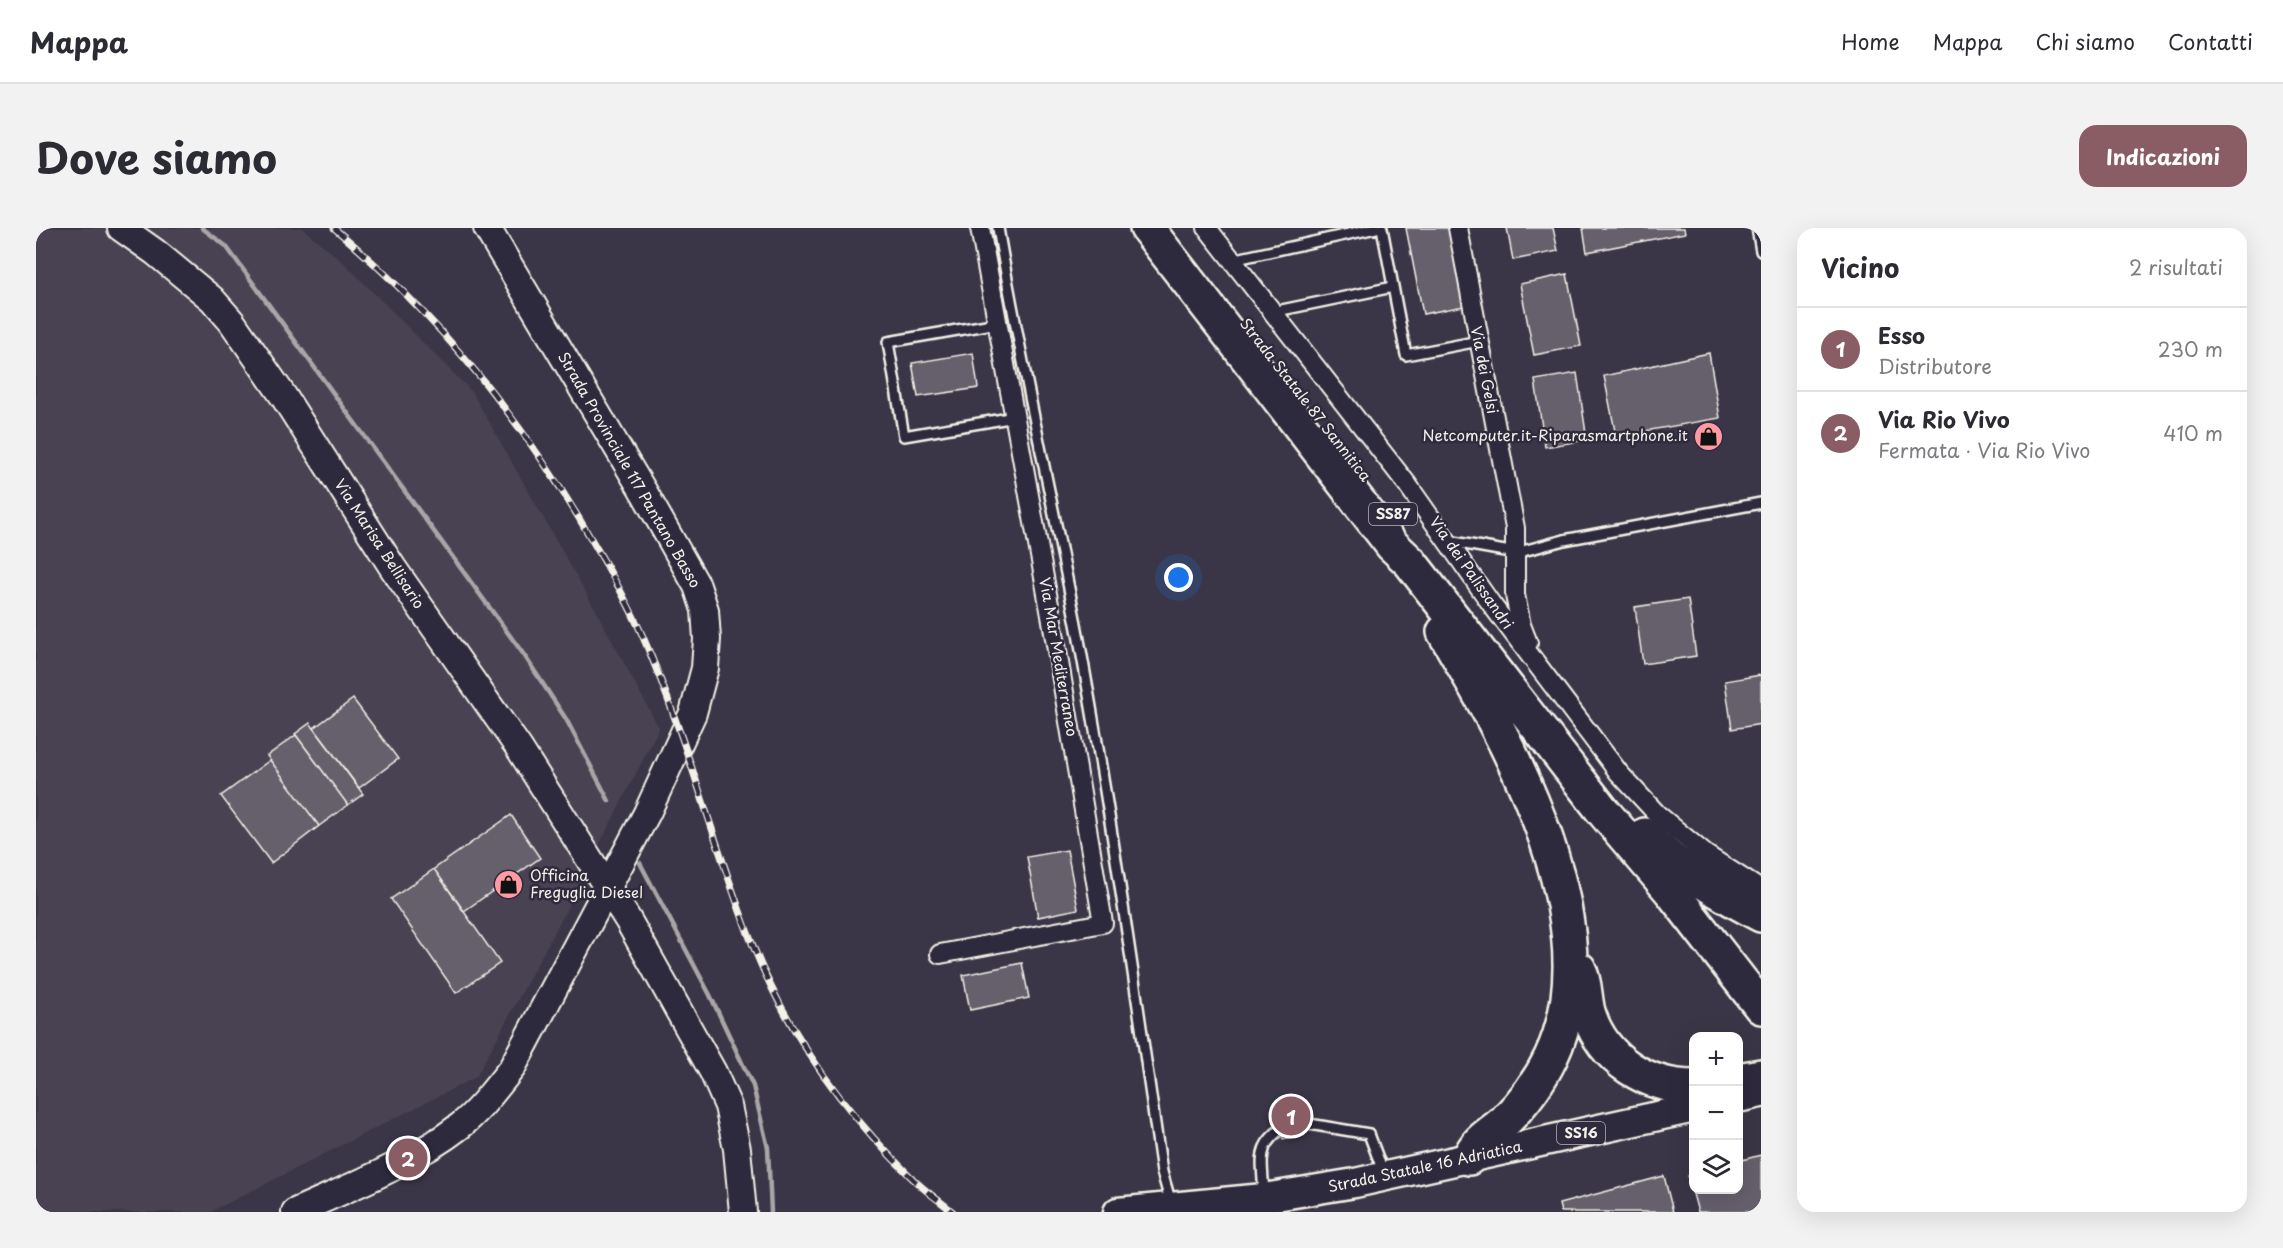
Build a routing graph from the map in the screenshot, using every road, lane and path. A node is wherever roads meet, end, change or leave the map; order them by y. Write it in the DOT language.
graph roads {
  1 [pos="121,228"];
  2 [pos="487,228"];
  3 [pos="980,228"];
  4 [pos="998,228"];
  5 [pos="1147,228"];
  6 [pos="1172,228"];
  7 [pos="1207,228"];
  8 [pos="1376,228"];
  9 [pos="1382,228"];
  10 [pos="1458,228"];
  11 [pos="1757,228"];
  12 [pos="1761,251"];
  13 [pos="1232,260"];
  14 [pos="1393,287"];
  15 [pos="1272,312"];
  16 [pos="998,323"];
  17 [pos="1479,341"];
  18 [pos="1015,417"];
  19 [pos="1761,503"];
  20 [pos="1448,541"];
  21 [pos="1392,545"];
  22 [pos="1516,553"];
  23 [pos="1551,683"];
  24 [pos="1613,800"];
  25 [pos="607,889"];
  26 [pos="1761,890"];
  27 [pos="1671,891"];
  28 [pos="1761,915"];
  29 [pos="940,954"];
  30 [pos="1569,956"];
  31 [pos="1761,1007"];
  32 [pos="1761,1076"];
  33 [pos="1743,1079"];
  34 [pos="1689,1087"];
  35 [pos="1761,1093"];
  36 [pos="1743,1097"];
  37 [pos="1689,1109"];
  38 [pos="1469,1158"];
  39 [pos="1384,1176"];
  40 [pos="1264,1198"];
  41 [pos="1172,1207"];
  42 [pos="295,1212"];
  43 [pos="742,1212"];
  44 [pos="1118,1212"];
  1 -- 25 [label="street, Via Marisa Bellisario"];
  2 -- 25 [label="street, Strada Provinciale 117 Pantano Basso"];
  3 -- 16 [label="street, Via Mar Mediterraneo"];
  4 -- 41 [label="lane"];
  5 -- 21 [label="highway, Strada Statale 87 Sannitica / SS87"];
  6 -- 24 [label="highway, Strada Statale 87 Sannitica / SS87"];
  7 -- 13 [label="street, Via dei Palissandri"];
  8 -- 13 [label="lane"];
  9 -- 14 [label="lane"];
  10 -- 17 [label="street, Via dei Gelsi"];
  11 -- 12 [label="lane"];
  13 -- 15 [label="street, Via dei Palissandri"];
  14 -- 15 [label="lane"];
  14 -- 17 [label="lane"];
  15 -- 20 [label="street, Via dei Palissandri"];
  16 -- 18 [label="street, Via Mar Mediterraneo"];
  16 -- 18 [label="lane"];
  17 -- 22 [label="street, Via dei Gelsi"];
  18 -- 29 [label="street, Via Mar Mediterraneo"];
  19 -- 22 [label="lane"];
  20 -- 22 [label="lane"];
  20 -- 23 [label="street, Via dei Palissandri"];
  21 -- 27 [label="highway, SS87"];
  21 -- 30 [label="highway"];
  22 -- 23 [label="street, Via dei Gelsi"];
  23 -- 26 [label="street, Via dei Palissandri"];
  24 -- 27 [label="highway"];
  24 -- 28 [label="highway"];
  25 -- 42 [label="street, Strada Provinciale 117 Pantano Basso"];
  25 -- 43 [label="street, Via Marisa Bellisario"];
  27 -- 31 [label="highway"];
  30 -- 34 [label="highway"];
  30 -- 38 [label="highway"];
  32 -- 33 [label="highway"];
  35 -- 36 [label="main road"];
  37 -- 38 [label="main road, Strada Statale 16 Adriatica / SS16"];
  38 -- 39 [label="main road, Strada Statale 16 Adriatica / SS16"];
  39 -- 40 [label="main road, Strada Statale 16 Adriatica / SS16"];
  39 -- 40 [label="lane"];
  40 -- 41 [label="main road, Strada Statale 16 Adriatica / SS16"];
  41 -- 44 [label="main road, Strada Statale 16 Adriatica / SS16"];
}
